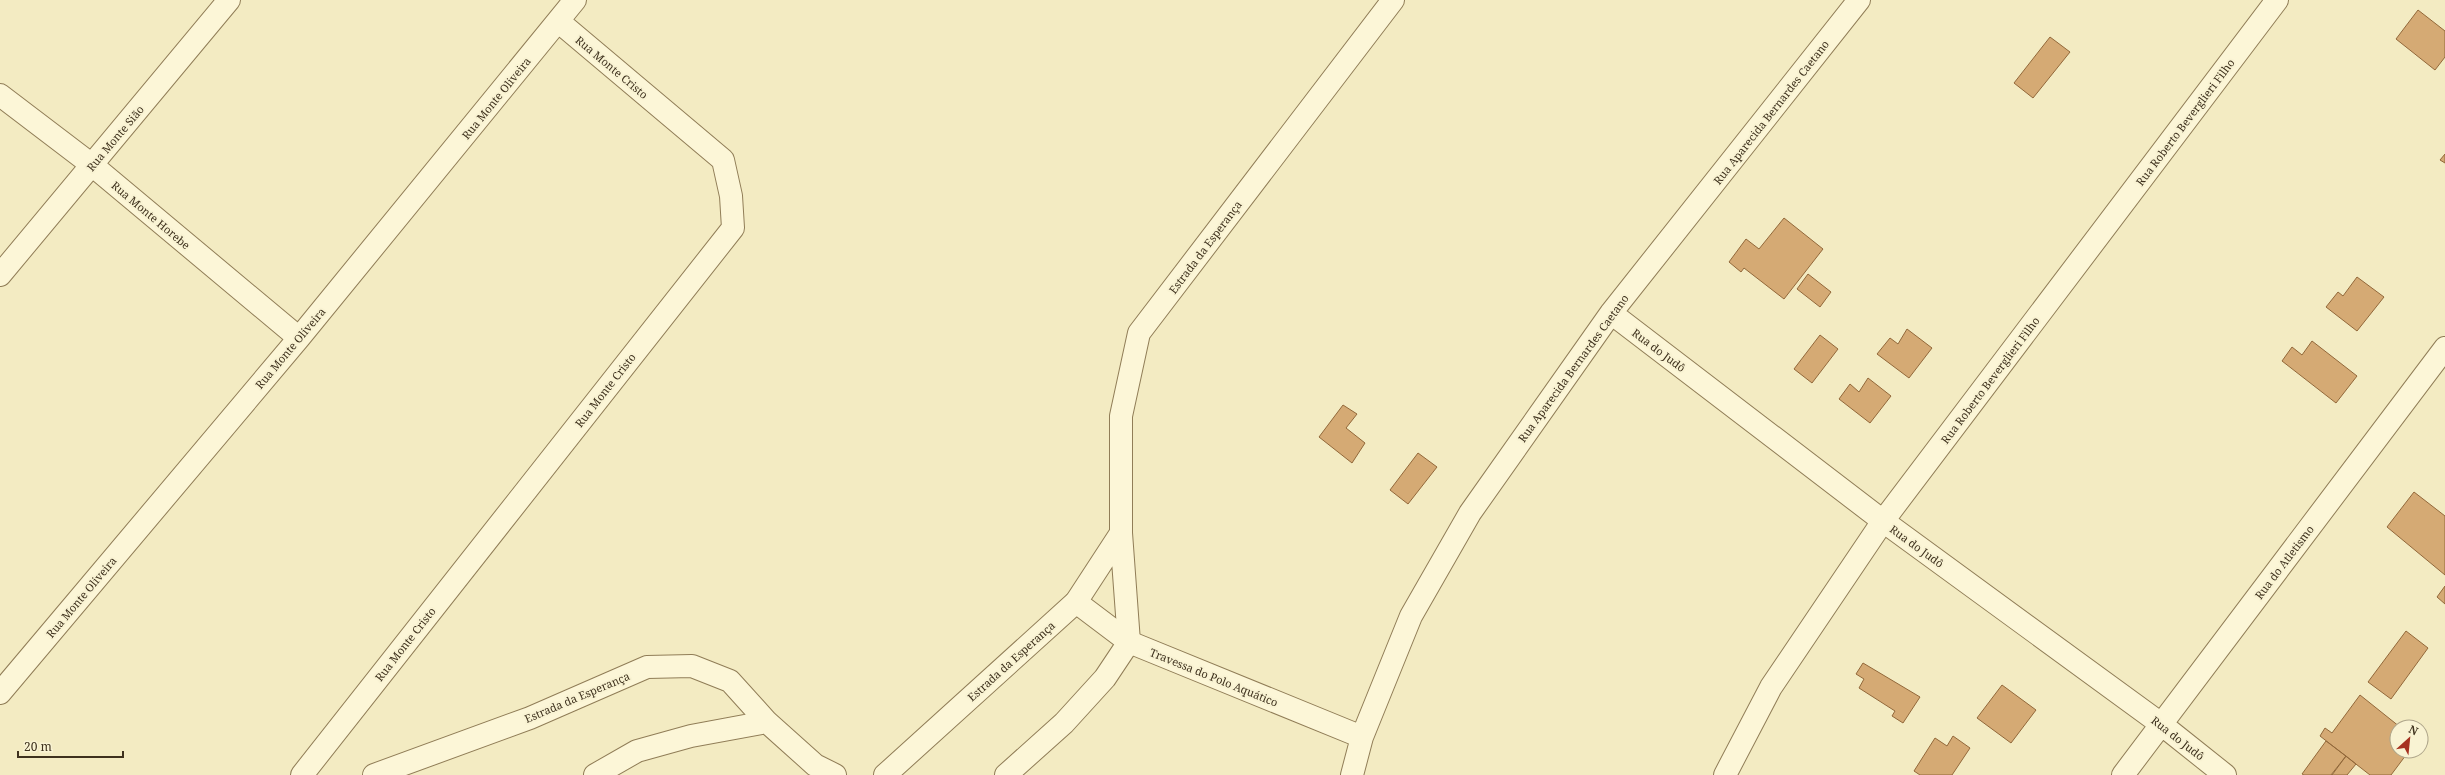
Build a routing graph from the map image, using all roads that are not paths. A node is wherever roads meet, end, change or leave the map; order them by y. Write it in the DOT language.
graph roads {
  1 [pos="229,0"];
  2 [pos="575,0"];
  3 [pos="1393,0"];
  4 [pos="1859,0"];
  5 [pos="2277,0"];
  6 [pos="558,21"];
  7 [pos="0,95"];
  8 [pos="92,165"];
  9 [pos="0,275"];
  10 [pos="1612,313"];
  11 [pos="299,338"];
  12 [pos="2445,348"];
  13 [pos="1883,521"];
  14 [pos="1121,533"];
  15 [pos="1076,602"];
  16 [pos="1129,642"];
  17 [pos="0,693"];
  18 [pos="767,722"];
  19 [pos="2161,724"];
  20 [pos="1362,737"];
  21 [pos="302,775"];
  22 [pos="374,775"];
  23 [pos="595,775"];
  24 [pos="835,775"];
  25 [pos="885,775"];
  26 [pos="1006,775"];
  27 [pos="1352,775"];
  28 [pos="1725,775"];
  29 [pos="2123,775"];
  30 [pos="2225,775"];
  1 -- 8 [label="street, Rua Monte Sião"];
  2 -- 6 [label="street, Rua Monte Oliveira"];
  3 -- 14 [label="street, Estrada da Esperança"];
  4 -- 10 [label="street, Rua Aparecida Bernardes Caetano"];
  5 -- 13 [label="street, Rua Roberto Beverglieri Filho"];
  6 -- 11 [label="street, Rua Monte Oliveira"];
  6 -- 21 [label="street, Rua Monte Cristo"];
  7 -- 8 [label="street, Rua Monte Horebe"];
  8 -- 9 [label="street, Rua Monte Sião"];
  8 -- 11 [label="street, Rua Monte Horebe"];
  10 -- 13 [label="street, Rua do Judô"];
  10 -- 20 [label="street, Rua Aparecida Bernardes Caetano"];
  11 -- 17 [label="street, Rua Monte Oliveira"];
  12 -- 19 [label="street, Rua do Atletismo"];
  13 -- 19 [label="street, Rua do Judô"];
  13 -- 28 [label="street, Rua Roberto Beverglieri Filho"];
  14 -- 15 [label="street, Estrada da Esperança"];
  14 -- 16 [label="street, Estrada da Esperança"];
  15 -- 16 [label="street, Travessa do Polo Aquático"];
  15 -- 25 [label="street, Estrada da Esperança"];
  16 -- 20 [label="street, Travessa do Polo Aquático"];
  16 -- 26 [label="street"];
  18 -- 22 [label="street, Estrada da Esperança"];
  18 -- 23 [label="street"];
  18 -- 24 [label="street, Estrada da Esperança"];
  19 -- 29 [label="street, Rua do Atletismo"];
  19 -- 30 [label="street, Rua do Judô"];
  20 -- 27 [label="street, Rua Aparecida Bernardes Caetano"];
}
